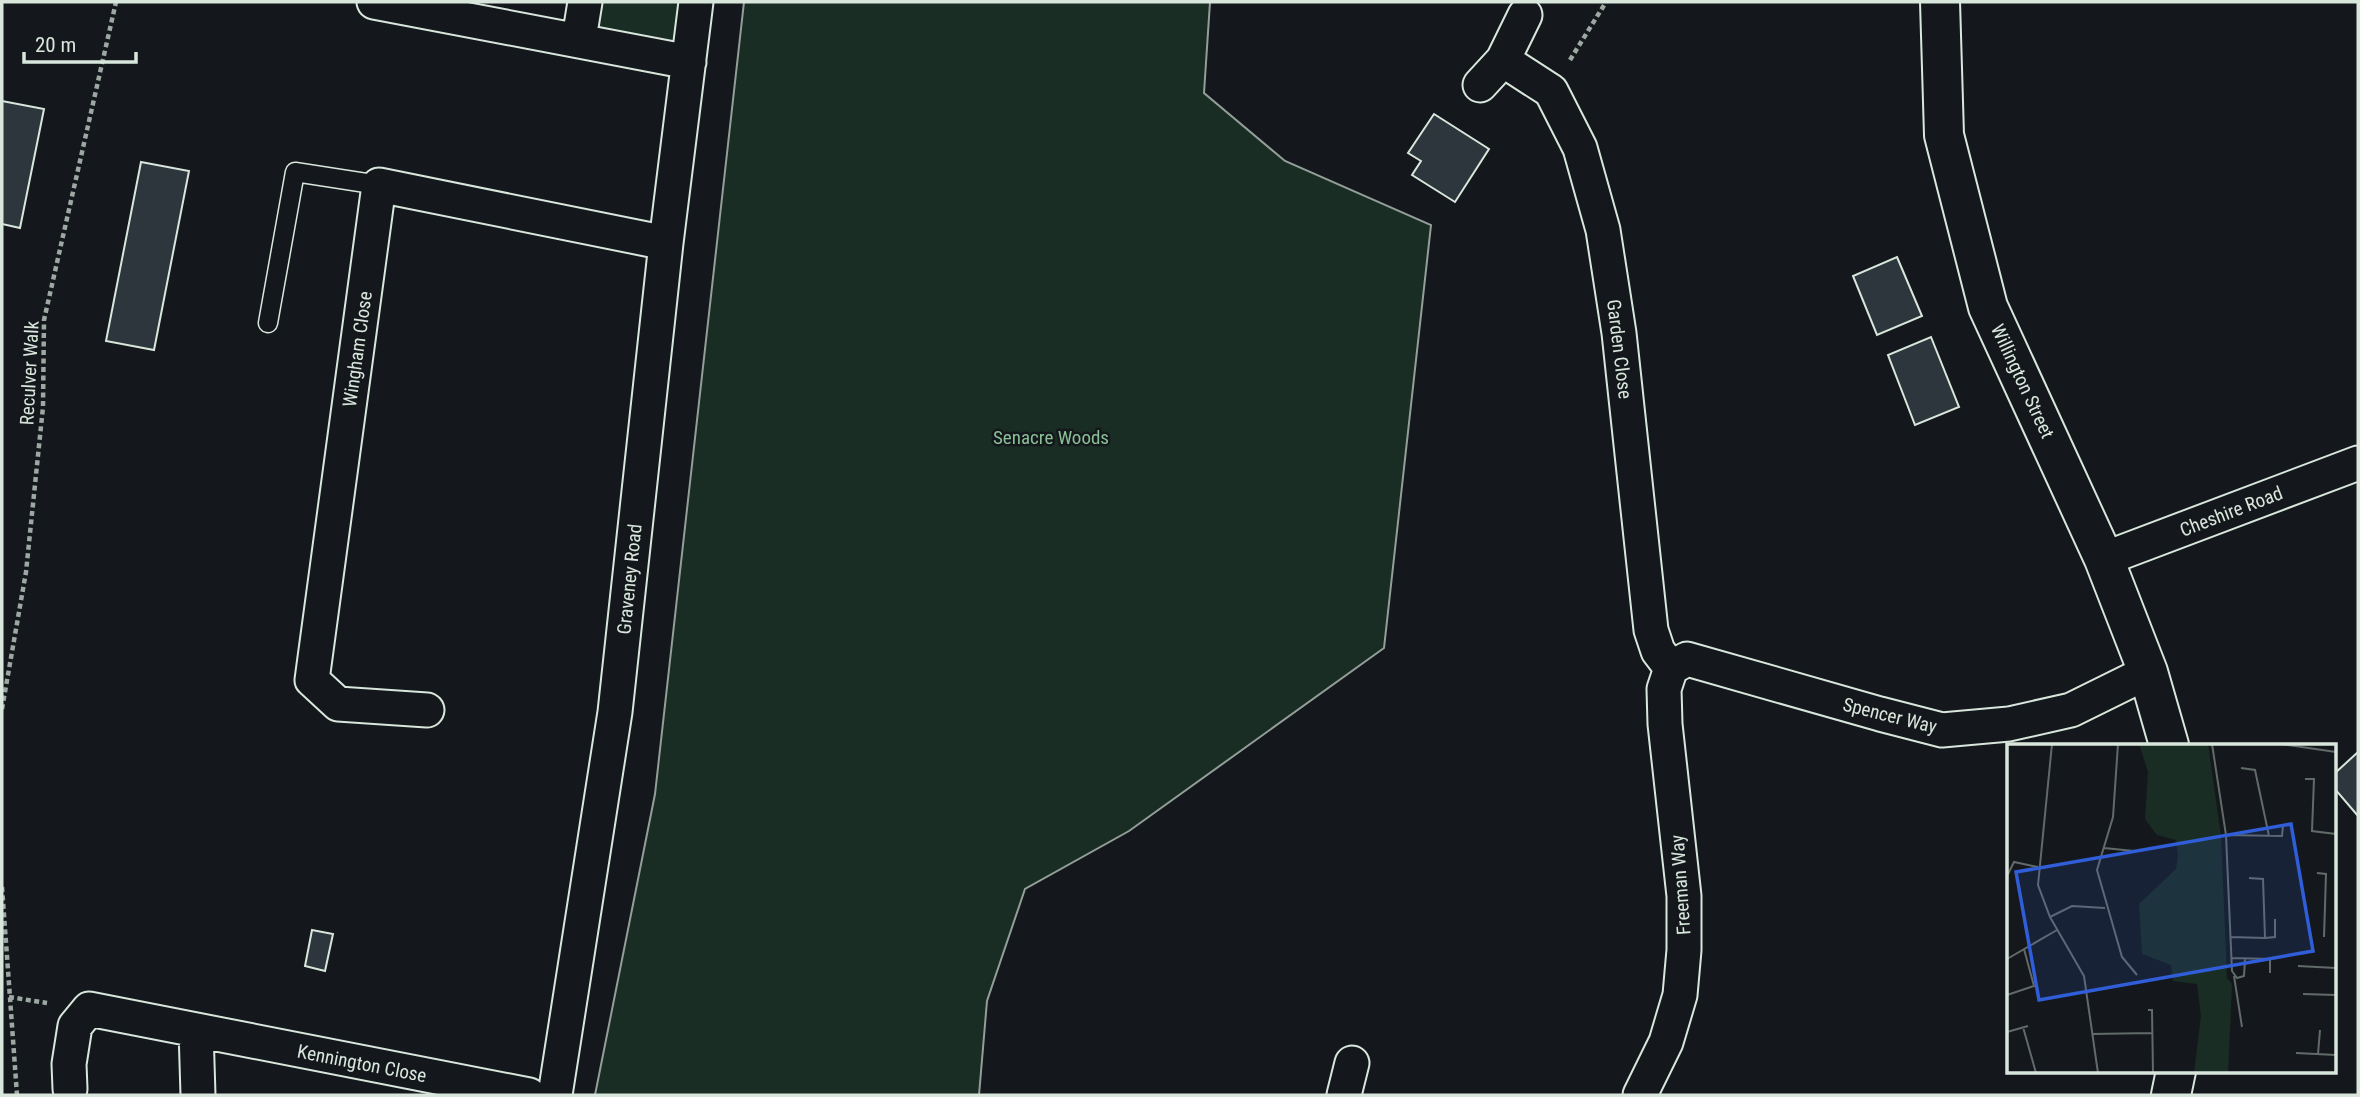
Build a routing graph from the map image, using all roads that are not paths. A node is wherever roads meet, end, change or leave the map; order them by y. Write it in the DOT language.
graph roads {
  1 [pos="374,2"];
  2 [pos="585,2"];
  3 [pos="696,2"];
  4 [pos="1940,2"];
  5 [pos="1525,15"];
  6 [pos="579,39"];
  7 [pos="1503,60"];
  8 [pos="689,62"];
  9 [pos="1480,85"];
  10 [pos="379,185"];
  11 [pos="666,243"];
  12 [pos="268,323"];
  13 [pos="2358,463"];
  14 [pos="2104,559"];
  15 [pos="1671,668"];
  16 [pos="2148,672"];
  17 [pos="427,710"];
  18 [pos="2169,744"];
  19 [pos="196,1030"];
  20 [pos="1352,1063"];
  21 [pos="2176,1072"];
  22 [pos="70,1088"];
  23 [pos="198,1095"];
  24 [pos="529,1095"];
  25 [pos="555,1095"];
  26 [pos="1344,1095"];
  27 [pos="1640,1095"];
  28 [pos="2171,1095"];
  1 -- 6 [label="street"];
  2 -- 6 [label="street"];
  3 -- 8 [label="street, Graveney Road"];
  4 -- 14 [label="street, Willington Street"];
  5 -- 7 [label="street"];
  6 -- 8 [label="street"];
  7 -- 9 [label="street"];
  7 -- 15 [label="street, Garden Close"];
  8 -- 11 [label="street, Graveney Road"];
  10 -- 11 [label="street"];
  10 -- 12 [label="lane"];
  10 -- 17 [label="street, Wingham Close"];
  11 -- 25 [label="street, Graveney Road"];
  13 -- 14 [label="street, Cheshire Road"];
  14 -- 16 [label="street, Willington Street"];
  15 -- 16 [label="street, Spencer Way"];
  15 -- 27 [label="street, Freeman Way"];
  16 -- 18 [label="street, Willington Street"];
  19 -- 22 [label="street, Kennington Close"];
  19 -- 23 [label="street"];
  19 -- 24 [label="street, Kennington Close"];
  20 -- 26 [label="street"];
  21 -- 28 [label="street"];
}
